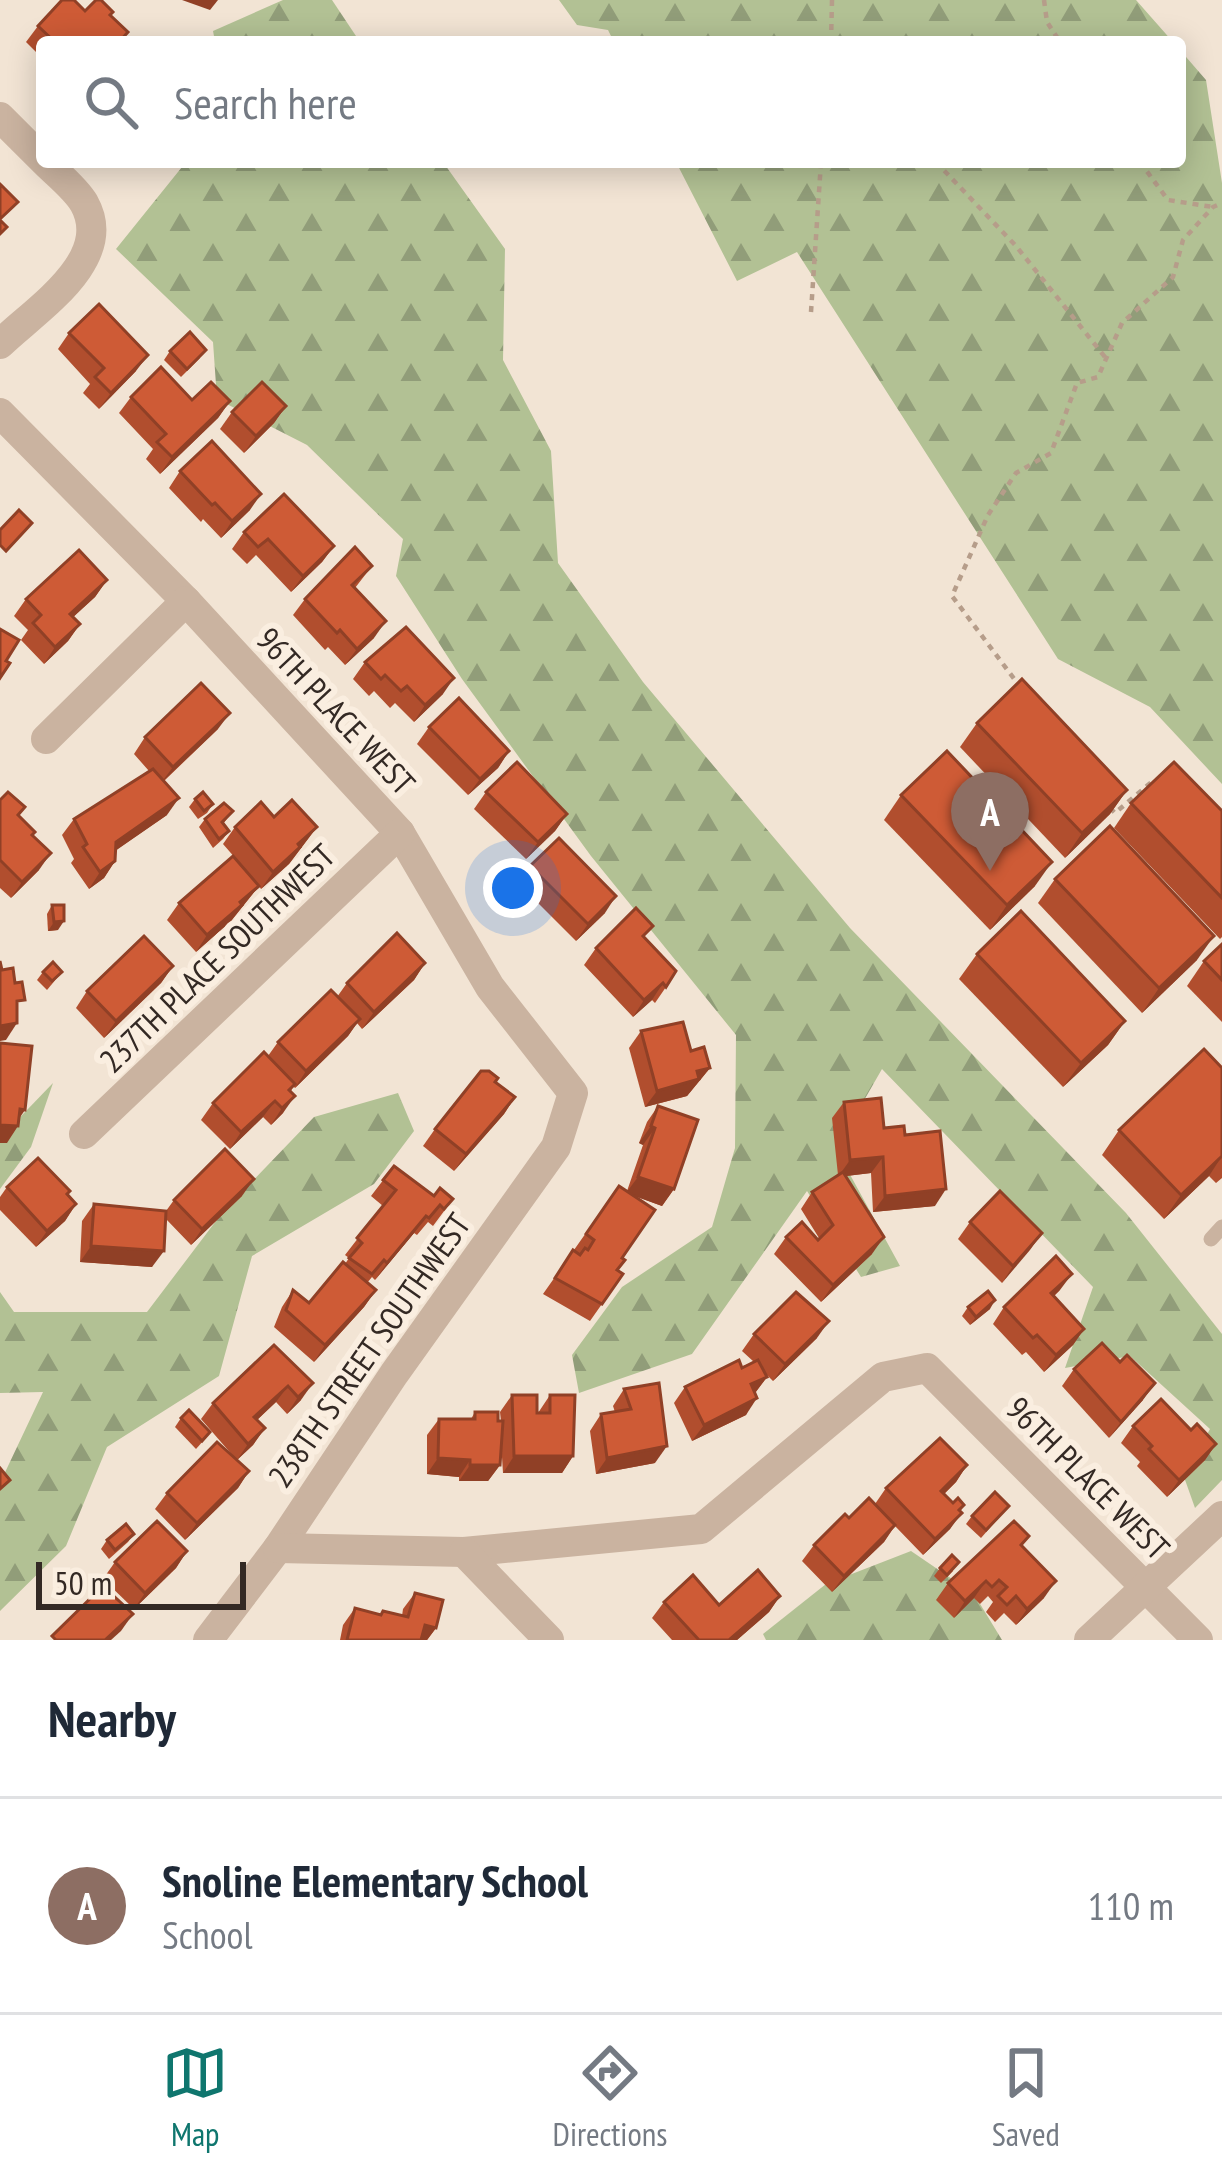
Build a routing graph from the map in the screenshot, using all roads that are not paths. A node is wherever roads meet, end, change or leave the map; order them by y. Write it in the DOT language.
graph roads {
  1 [pos="0,116"];
  2 [pos="36,152"];
  3 [pos="52,168"];
  4 [pos="0,344"];
  5 [pos="0,413"];
  6 [pos="186,601"];
  7 [pos="46,739"];
  8 [pos="400,833"];
  9 [pos="573,1093"];
  10 [pos="84,1134"];
  11 [pos="1222,1516"];
  12 [pos="278,1548"];
  13 [pos="464,1552"];
  14 [pos="1145,1587"];
  15 [pos="208,1640"];
  16 [pos="549,1640"];
  17 [pos="1089,1640"];
  18 [pos="1198,1640"];
  1 -- 2 [label="street"];
  3 -- 4 [label="street"];
  5 -- 6 [label="street, 96TH PLACE WEST"];
  6 -- 7 [label="street"];
  6 -- 8 [label="street, 96TH PLACE WEST"];
  8 -- 9 [label="street, 96TH PLACE WEST"];
  8 -- 10 [label="street, 237TH PLACE SOUTHWEST"];
  9 -- 12 [label="street, 238TH STREET SOUTHWEST"];
  11 -- 14 [label="street"];
  12 -- 13 [label="street"];
  12 -- 15 [label="street, 238TH STREET SOUTHWEST"];
  13 -- 14 [label="street, 96TH PLACE WEST"];
  13 -- 16 [label="street"];
  14 -- 17 [label="street"];
  14 -- 18 [label="street, 96TH PLACE WEST"];
}
